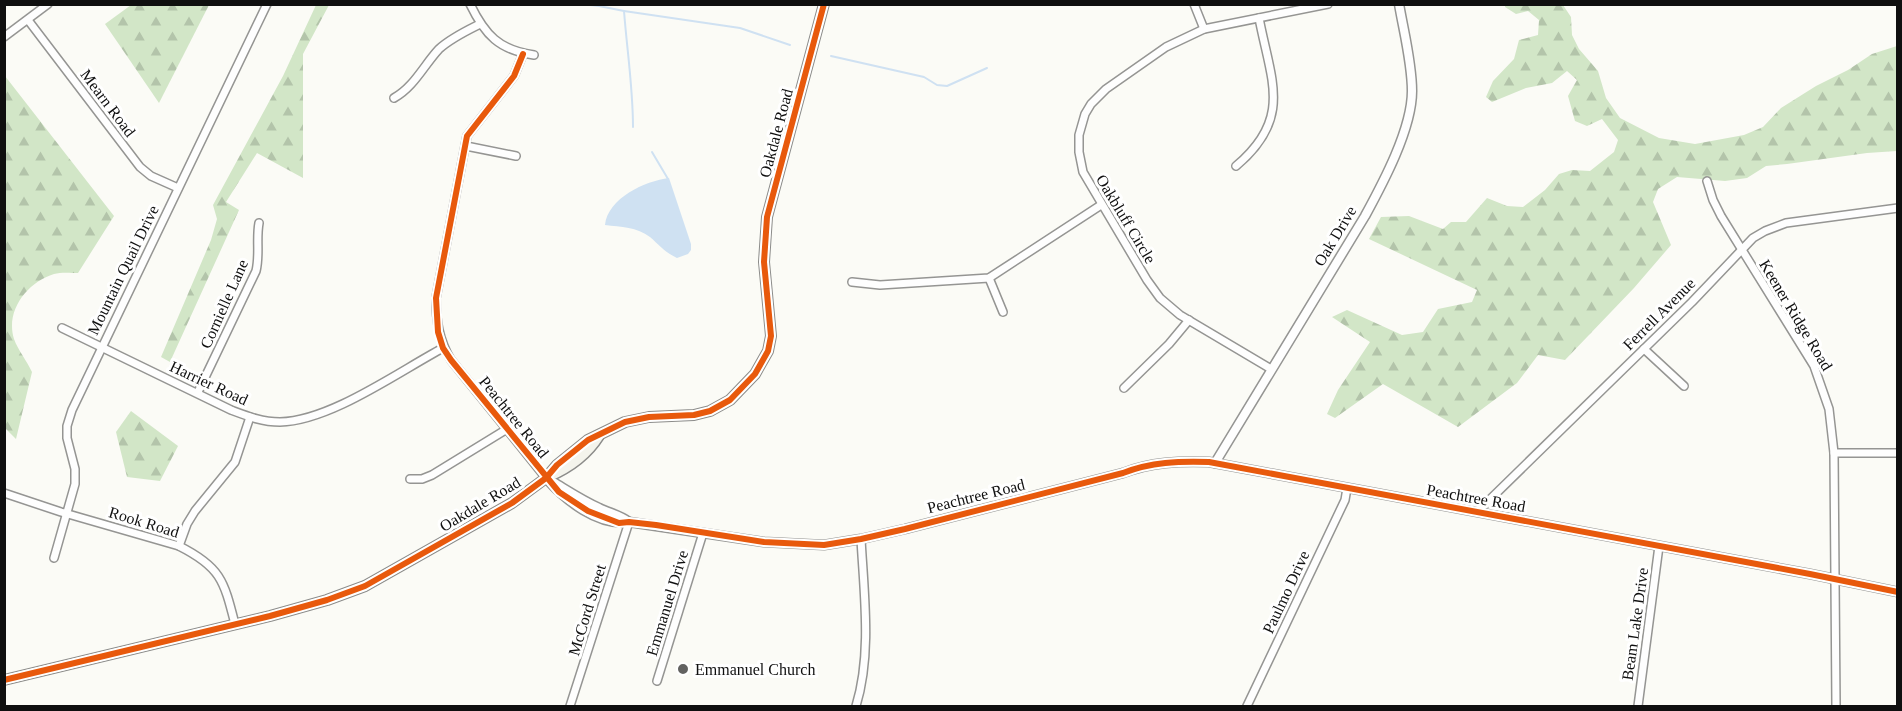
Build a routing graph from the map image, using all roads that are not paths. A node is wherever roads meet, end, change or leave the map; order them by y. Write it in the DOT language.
graph roads {
  1 [pos="48,4"];
  2 [pos="267,4"];
  3 [pos="470,4"];
  4 [pos="824,4"];
  5 [pos="1194,4"];
  6 [pos="1328,4"];
  7 [pos="1399,4"];
  8 [pos="1259,18"];
  9 [pos="27,20"];
  10 [pos="480,24"];
  11 [pos="1204,29"];
  12 [pos="4,37"];
  13 [pos="524,54"];
  14 [pos="534,55"];
  15 [pos="394,98"];
  16 [pos="466,146"];
  17 [pos="516,156"];
  18 [pos="1236,166"];
  19 [pos="1707,181"];
  20 [pos="178,188"];
  21 [pos="1101,205"];
  22 [pos="1898,208"];
  23 [pos="259,223"];
  24 [pos="1741,249"];
  25 [pos="989,278"];
  26 [pos="852,282"];
  27 [pos="1003,312"];
  28 [pos="1189,320"];
  29 [pos="62,328"];
  30 [pos="101,347"];
  31 [pos="443,348"];
  32 [pos="1644,349"];
  33 [pos="1271,369"];
  34 [pos="1684,386"];
  35 [pos="1125,388"];
  36 [pos="198,392"];
  37 [pos="250,417"];
  38 [pos="507,429"];
  39 [pos="1834,453"];
  40 [pos="1898,453"];
  41 [pos="1215,463"];
  42 [pos="546,478"];
  43 [pos="411,479"];
  44 [pos="1347,488"];
  45 [pos="4,493"];
  46 [pos="1477,512"];
  47 [pos="67,513"];
  48 [pos="629,522"];
  49 [pos="703,533"];
  50 [pos="861,539"];
  51 [pos="179,546"];
  52 [pos="1659,546"];
  53 [pos="54,558"];
  54 [pos="1834,580"];
  55 [pos="1898,592"];
  56 [pos="235,624"];
  57 [pos="4,681"];
  58 [pos="657,681"];
  59 [pos="570,706"];
  60 [pos="856,706"];
  61 [pos="1247,706"];
  62 [pos="1638,706"];
  63 [pos="1836,706"];
  1 -- 9 [label="street"];
  2 -- 20 [label="street, Mountain Quail Drive"];
  3 -- 10 [label="street"];
  4 -- 42 [label="main road, Oakdale Road"];
  5 -- 11 [label="street"];
  6 -- 8 [label="street, Oakbluff Circle"];
  7 -- 33 [label="street, Oak Drive"];
  8 -- 11 [label="street, Oakbluff Circle"];
  8 -- 18 [label="street"];
  9 -- 12 [label="street"];
  9 -- 20 [label="street, Mearn Road"];
  10 -- 13 [label="street"];
  10 -- 15 [label="street"];
  11 -- 21 [label="street, Oakbluff Circle"];
  13 -- 14 [label="street"];
  13 -- 16 [label="street, Peachtree Road"];
  16 -- 17 [label="street"];
  16 -- 31 [label="street, Peachtree Road"];
  19 -- 24 [label="street, Keener Ridge Road"];
  20 -- 30 [label="street, Mountain Quail Drive"];
  21 -- 25 [label="street"];
  21 -- 28 [label="street, Oakbluff Circle"];
  22 -- 24 [label="street, Ferrell Avenue"];
  23 -- 36 [label="street, Cornielle Lane"];
  24 -- 32 [label="street, Ferrell Avenue"];
  24 -- 39 [label="street, Keener Ridge Road"];
  25 -- 26 [label="street"];
  25 -- 27 [label="street"];
  28 -- 33 [label="street, Oakbluff Circle"];
  28 -- 35 [label="street"];
  29 -- 30 [label="street, Harrier Road"];
  30 -- 36 [label="street, Harrier Road"];
  30 -- 47 [label="street, Mountain Quail Drive"];
  31 -- 37 [label="street, Harrier Road"];
  31 -- 38 [label="street, Peachtree Road"];
  32 -- 34 [label="street"];
  32 -- 46 [label="street, Ferrell Avenue"];
  33 -- 41 [label="street, Oak Drive"];
  36 -- 37 [label="street, Harrier Road"];
  37 -- 51 [label="street"];
  38 -- 42 [label="street, Peachtree Road"];
  38 -- 43 [label="street"];
  39 -- 40 [label="street"];
  39 -- 54 [label="street, Keener Ridge Road"];
  41 -- 44 [label="street, Peachtree Road"];
  41 -- 50 [label="street, Peachtree Road"];
  42 -- 48 [label="street, Peachtree Road"];
  42 -- 56 [label="main road, Oakdale Road"];
  44 -- 46 [label="street, Peachtree Road"];
  44 -- 61 [label="street, Paulmo Drive"];
  45 -- 47 [label="street, Rook Road"];
  46 -- 52 [label="street, Peachtree Road"];
  47 -- 51 [label="street, Rook Road"];
  47 -- 53 [label="street, Mountain Quail Drive"];
  48 -- 49 [label="street, Peachtree Road"];
  48 -- 59 [label="street, McCord Street"];
  49 -- 50 [label="street, Peachtree Road"];
  49 -- 58 [label="street, Emmanuel Drive"];
  50 -- 60 [label="street"];
  51 -- 56 [label="street, Rook Road"];
  52 -- 54 [label="street, Peachtree Road"];
  52 -- 62 [label="street, Beam Lake Drive"];
  54 -- 55 [label="street, Peachtree Road"];
  54 -- 63 [label="street, Keener Ridge Road"];
  56 -- 57 [label="main road, Oakdale Road"];
}
